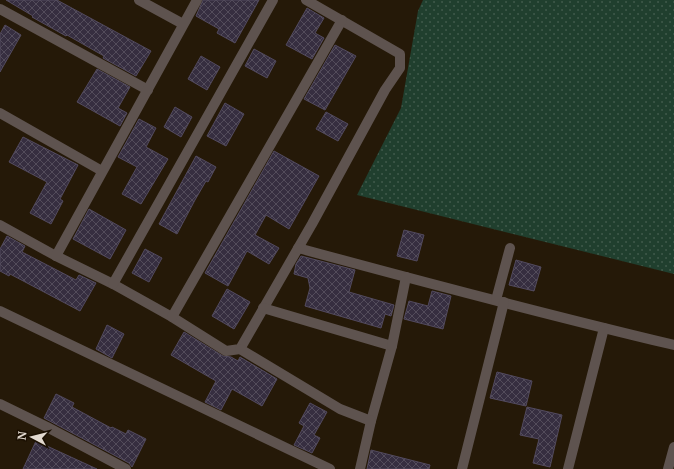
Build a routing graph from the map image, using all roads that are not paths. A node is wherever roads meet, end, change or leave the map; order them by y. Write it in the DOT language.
graph roads {
  1 [pos="139,0"];
  2 [pos="197,0"];
  3 [pos="273,0"];
  4 [pos="306,0"];
  5 [pos="0,9"];
  6 [pos="342,20"];
  7 [pos="183,24"];
  8 [pos="148,90"];
  9 [pos="0,113"];
  10 [pos="102,172"];
  11 [pos="0,224"];
  12 [pos="298,248"];
  13 [pos="510,248"];
  14 [pos="56,256"];
  15 [pos="406,278"];
  16 [pos="113,284"];
  17 [pos="500,301"];
  18 [pos="263,308"];
  19 [pos="0,311"];
  20 [pos="172,317"];
  21 [pos="604,328"];
  22 [pos="674,345"];
  23 [pos="392,346"];
  24 [pos="240,349"];
  25 [pos="0,404"];
  26 [pos="371,421"];
  27 [pos="674,447"];
  28 [pos="126,469"];
  29 [pos="330,469"];
  30 [pos="360,469"];
  31 [pos="462,469"];
  32 [pos="568,469"];
  33 [pos="668,469"];
  1 -- 7 [label="street"];
  2 -- 7 [label="street"];
  3 -- 16 [label="street"];
  4 -- 6 [label="street"];
  5 -- 8 [label="street"];
  6 -- 12 [label="street"];
  6 -- 20 [label="street"];
  7 -- 8 [label="street"];
  8 -- 10 [label="street"];
  9 -- 10 [label="street"];
  10 -- 14 [label="street"];
  11 -- 14 [label="street"];
  12 -- 15 [label="street"];
  12 -- 18 [label="street"];
  13 -- 17 [label="street"];
  14 -- 16 [label="street"];
  15 -- 17 [label="street"];
  15 -- 23 [label="street"];
  16 -- 20 [label="street"];
  17 -- 21 [label="street"];
  17 -- 31 [label="street"];
  18 -- 23 [label="street"];
  18 -- 24 [label="street"];
  19 -- 29 [label="street"];
  20 -- 24 [label="street"];
  21 -- 22 [label="street"];
  21 -- 32 [label="street"];
  23 -- 26 [label="street"];
  24 -- 26 [label="street"];
  25 -- 28 [label="street"];
  26 -- 30 [label="street"];
  27 -- 33 [label="street"];
}
